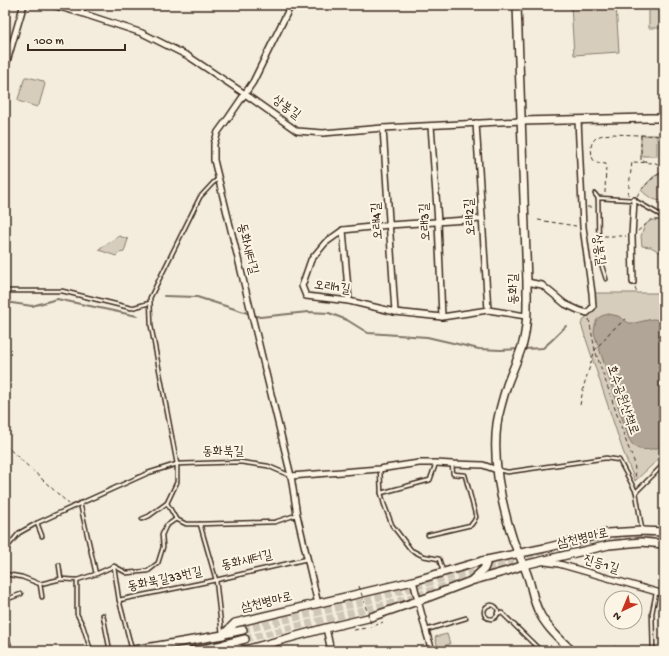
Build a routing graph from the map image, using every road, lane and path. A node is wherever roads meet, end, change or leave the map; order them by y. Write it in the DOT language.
graph roads {
  1 [pos="25,5"];
  2 [pos="52,5"];
  3 [pos="84,5"];
  4 [pos="291,5"];
  5 [pos="517,5"];
  6 [pos="81,13"];
  7 [pos="5,68"];
  8 [pos="245,94"];
  9 [pos="664,118"];
  10 [pos="578,120"];
  11 [pos="521,121"];
  12 [pos="476,123"];
  13 [pos="431,126"];
  14 [pos="383,128"];
  15 [pos="641,135"];
  16 [pos="664,136"];
  17 [pos="646,163"];
  18 [pos="664,170"];
  19 [pos="219,179"];
  20 [pos="595,194"];
  21 [pos="598,198"];
  22 [pos="605,198"];
  23 [pos="628,199"];
  24 [pos="634,200"];
  25 [pos="664,218"];
  26 [pos="482,219"];
  27 [pos="538,220"];
  28 [pos="438,222"];
  29 [pos="389,225"];
  30 [pos="582,226"];
  31 [pos="343,230"];
  32 [pos="599,236"];
  33 [pos="632,236"];
  34 [pos="606,279"];
  35 [pos="527,282"];
  36 [pos="632,282"];
  37 [pos="5,291"];
  38 [pos="349,301"];
  39 [pos="150,303"];
  40 [pos="488,310"];
  41 [pos="395,312"];
  42 [pos="587,313"];
  43 [pos="526,316"];
  44 [pos="442,317"];
  45 [pos="626,319"];
  46 [pos="595,350"];
  47 [pos="580,405"];
  48 [pos="5,445"];
  49 [pos="436,462"];
  50 [pos="177,464"];
  51 [pos="452,464"];
  52 [pos="664,464"];
  53 [pos="380,469"];
  54 [pos="497,470"];
  55 [pos="291,476"];
  56 [pos="636,492"];
  57 [pos="381,493"];
  58 [pos="80,503"];
  59 [pos="167,503"];
  60 [pos="72,507"];
  61 [pos="296,514"];
  62 [pos="142,519"];
  63 [pos="176,519"];
  64 [pos="37,523"];
  65 [pos="200,524"];
  66 [pos="642,530"];
  67 [pos="664,532"];
  68 [pos="428,535"];
  69 [pos="42,536"];
  70 [pos="664,544"];
  71 [pos="5,550"];
  72 [pos="518,553"];
  73 [pos="308,559"];
  74 [pos="540,561"];
  75 [pos="482,562"];
  76 [pos="59,565"];
  77 [pos="524,565"];
  78 [pos="114,566"];
  79 [pos="444,572"];
  80 [pos="5,574"];
  81 [pos="96,574"];
  82 [pos="61,579"];
  83 [pos="77,580"];
  84 [pos="216,580"];
  85 [pos="413,581"];
  86 [pos="471,581"];
  87 [pos="40,584"];
  88 [pos="359,586"];
  89 [pos="656,593"];
  90 [pos="21,594"];
  91 [pos="664,594"];
  92 [pos="42,597"];
  93 [pos="5,600"];
  94 [pos="119,600"];
  95 [pos="419,600"];
  96 [pos="318,604"];
  97 [pos="497,613"];
  98 [pos="103,616"];
  99 [pos="466,618"];
  100 [pos="383,622"];
  101 [pos="372,627"];
  102 [pos="326,628"];
  103 [pos="243,630"];
  104 [pos="354,630"];
  105 [pos="426,630"];
  106 [pos="5,631"];
  107 [pos="223,635"];
  108 [pos="245,639"];
  109 [pos="223,645"];
  110 [pos="11,651"];
  111 [pos="91,651"];
  112 [pos="110,651"];
  113 [pos="130,651"];
  114 [pos="192,651"];
  115 [pos="331,651"];
  116 [pos="432,651"];
  117 [pos="541,651"];
  118 [pos="572,651"];
  119 [pos="653,651"];
  1 -- 7 [label="street"];
  2 -- 6 [label="street, 상봉길"];
  3 -- 6 [label="lane"];
  4 -- 8 [label="street, 동화새터길"];
  5 -- 11 [label="main road, 동화길"];
  6 -- 8 [label="street, 상봉길"];
  8 -- 14 [label="street, 상봉길"];
  8 -- 19 [label="street, 동화새터길"];
  9 -- 10 [label="main road, 상봉길"];
  10 -- 11 [label="main road, 상봉길"];
  10 -- 30 [label="street, 상봉길"];
  11 -- 12 [label="street, 상봉길"];
  11 -- 35 [label="main road, 동화길"];
  12 -- 13 [label="street, 상봉길"];
  12 -- 26 [label="street, 오래2길"];
  13 -- 14 [label="street, 상봉길"];
  13 -- 28 [label="street, 오래3길"];
  14 -- 29 [label="street, 오래4길"];
  15 -- 16 [label="path"];
  15 -- 17 [label="path"];
  15 -- 22 [label="path"];
  17 -- 18 [label="path"];
  17 -- 23 [label="path"];
  18 -- 24 [label="path"];
  19 -- 39 [label="lane"];
  19 -- 55 [label="street, 동화새터길"];
  20 -- 21 [label="lane"];
  21 -- 22 [label="lane"];
  21 -- 32 [label="lane"];
  22 -- 23 [label="lane"];
  23 -- 24 [label="lane"];
  24 -- 25 [label="lane"];
  24 -- 33 [label="street"];
  25 -- 33 [label="path"];
  26 -- 28 [label="street, 오래1길"];
  26 -- 40 [label="street, 오래2길"];
  27 -- 30 [label="path"];
  28 -- 29 [label="street, 오래1길"];
  28 -- 44 [label="street, 오래3길"];
  29 -- 31 [label="street, 오래1길"];
  29 -- 41 [label="street, 오래4길"];
  30 -- 42 [label="street, 상봉길"];
  31 -- 38 [label="street"];
  31 -- 38 [label="street, 오래1길"];
  32 -- 33 [label="path"];
  32 -- 34 [label="lane"];
  33 -- 36 [label="street"];
  35 -- 42 [label="street"];
  35 -- 43 [label="main road, 동화길"];
  37 -- 39 [label="lane"];
  38 -- 41 [label="street, 오래1길"];
  39 -- 50 [label="lane"];
  40 -- 43 [label="street, 오래1길"];
  40 -- 44 [label="street, 오래1길"];
  41 -- 44 [label="street, 오래1길"];
  42 -- 46 [label="path, 호수공원산책로"];
  43 -- 54 [label="main road, 동화길"];
  45 -- 46 [label="path"];
  46 -- 47 [label="path"];
  46 -- 56 [label="path, 호수공원산책로"];
  48 -- 60 [label="path"];
  49 -- 51 [label="street, 동화북길"];
  49 -- 53 [label="street, 동화북길"];
  49 -- 57 [label="lane"];
  50 -- 55 [label="lane, 동화북길"];
  50 -- 58 [label="lane, 동화북길"];
  50 -- 59 [label="lane"];
  51 -- 54 [label="street, 동화북길"];
  51 -- 68 [label="lane"];
  52 -- 56 [label="lane"];
  53 -- 55 [label="street, 동화북길"];
  53 -- 57 [label="lane"];
  54 -- 56 [label="lane"];
  54 -- 72 [label="main road, 동화길"];
  55 -- 61 [label="street, 동화새터길"];
  56 -- 66 [label="lane"];
  57 -- 79 [label="lane"];
  58 -- 60 [label="lane, 동화북길"];
  58 -- 81 [label="lane"];
  59 -- 62 [label="lane"];
  59 -- 63 [label="lane"];
  60 -- 64 [label="lane, 동화북길"];
  61 -- 65 [label="lane"];
  61 -- 73 [label="street, 동화새터길"];
  63 -- 65 [label="lane"];
  63 -- 78 [label="lane, 동화북길33번길"];
  64 -- 69 [label="lane"];
  64 -- 71 [label="lane, 동화북길"];
  65 -- 84 [label="lane, 동화북길33번길"];
  66 -- 67 [label="main road, 삼천병마로"];
  66 -- 72 [label="main road, 삼천병마로"];
  70 -- 74 [label="main road, 삼천병마로"];
  72 -- 75 [label="main road, 삼천병마로"];
  72 -- 77 [label="main road, 동화길"];
  73 -- 84 [label="lane, 동화새터길"];
  73 -- 96 [label="street, 동화새터길"];
  74 -- 77 [label="main road, 삼천병마로"];
  74 -- 89 [label="street, 진등1길"];
  75 -- 79 [label="main road, 삼천병마로"];
  75 -- 86 [label="main road"];
  76 -- 82 [label="lane"];
  77 -- 86 [label="main road, 삼천병마로"];
  77 -- 118 [label="main road, 동화길"];
  78 -- 81 [label="lane, 동화북길33번길"];
  78 -- 94 [label="lane"];
  79 -- 85 [label="main road, 삼천병마로"];
  80 -- 87 [label="lane"];
  81 -- 83 [label="lane, 동화북길33번길"];
  82 -- 83 [label="lane"];
  82 -- 87 [label="lane"];
  83 -- 111 [label="lane"];
  84 -- 94 [label="lane, 동화북길33번길"];
  84 -- 107 [label="lane, 동화북길33번길"];
  85 -- 95 [label="street"];
  85 -- 96 [label="main road, 삼천병마로"];
  86 -- 95 [label="main road, 삼천병마로"];
  87 -- 92 [label="lane"];
  88 -- 101 [label="path, bridge"];
  89 -- 91 [label="street, 진등1길"];
  89 -- 119 [label="lane"];
  90 -- 93 [label="lane"];
  94 -- 113 [label="lane"];
  95 -- 102 [label="main road, 삼천병마로"];
  95 -- 105 [label="street"];
  96 -- 107 [label="main road, 삼천병마로"];
  97 -- 97 [label="lane"];
  97 -- 117 [label="lane"];
  98 -- 112 [label="lane"];
  99 -- 105 [label="lane"];
  100 -- 101 [label="path"];
  101 -- 104 [label="path"];
  102 -- 109 [label="main road, 삼천병마로"];
  102 -- 115 [label="street"];
  103 -- 107 [label="main road"];
  105 -- 116 [label="street"];
  106 -- 110 [label="lane"];
  107 -- 113 [label="main road"];
  108 -- 109 [label="main road"];
  109 -- 114 [label="main road, 삼천병마로"];
}
